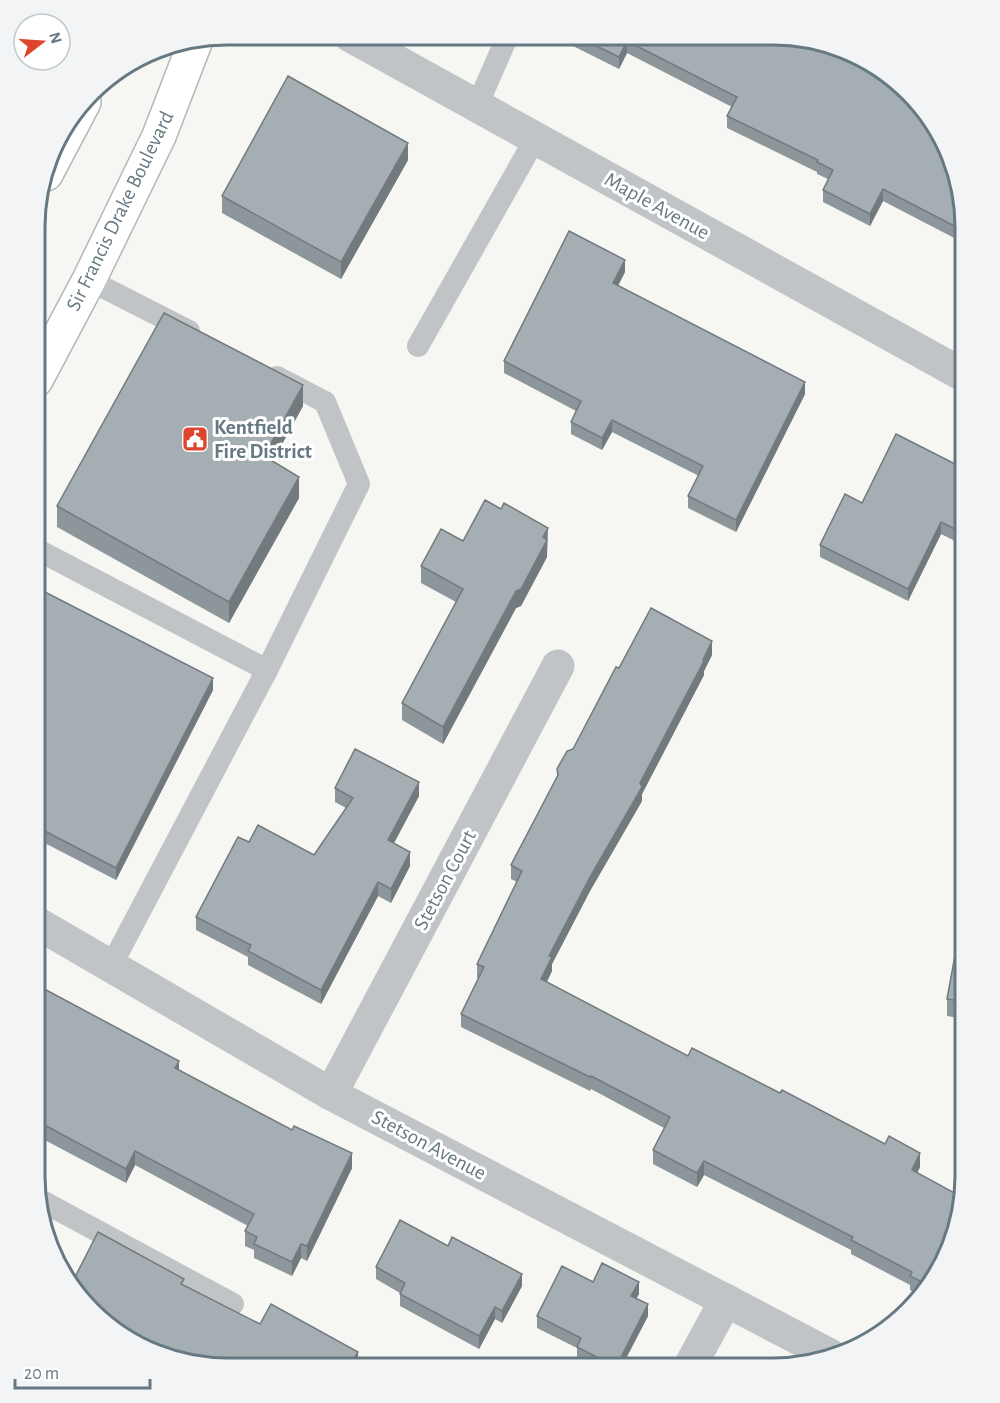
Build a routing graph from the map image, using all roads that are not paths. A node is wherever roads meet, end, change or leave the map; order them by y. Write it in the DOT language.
graph roads {
  1 [pos="367,45"];
  2 [pos="504,45"];
  3 [pos="193,49"];
  4 [pos="477,106"];
  5 [pos="535,139"];
  6 [pos="89,280"];
  7 [pos="212,344"];
  8 [pos="418,346"];
  9 [pos="45,363"];
  10 [pos="263,370"];
  11 [pos="955,370"];
  12 [pos="45,554"];
  13 [pos="558,666"];
  14 [pos="267,670"];
  15 [pos="45,928"];
  16 [pos="111,966"];
  17 [pos="331,1094"];
  18 [pos="47,1204"];
  19 [pos="726,1300"];
  20 [pos="233,1304"];
  21 [pos="823,1351"];
  22 [pos="694,1358"];
  1 -- 4 [label="street, Maple Avenue"];
  2 -- 4 [label="lane"];
  3 -- 6 [label="main road, Sir Francis Drake Boulevard"];
  4 -- 5 [label="street, Maple Avenue"];
  5 -- 8 [label="lane"];
  5 -- 11 [label="street, Maple Avenue"];
  6 -- 7 [label="lane"];
  6 -- 9 [label="main road, Sir Francis Drake Boulevard"];
  10 -- 14 [label="lane"];
  12 -- 14 [label="lane"];
  13 -- 17 [label="street, Stetson Court"];
  14 -- 16 [label="lane"];
  15 -- 16 [label="street, Stetson Avenue"];
  16 -- 17 [label="street, Stetson Avenue"];
  17 -- 19 [label="street, Stetson Avenue"];
  18 -- 20 [label="lane"];
  19 -- 21 [label="street, Stetson Avenue"];
  19 -- 22 [label="street"];
}
